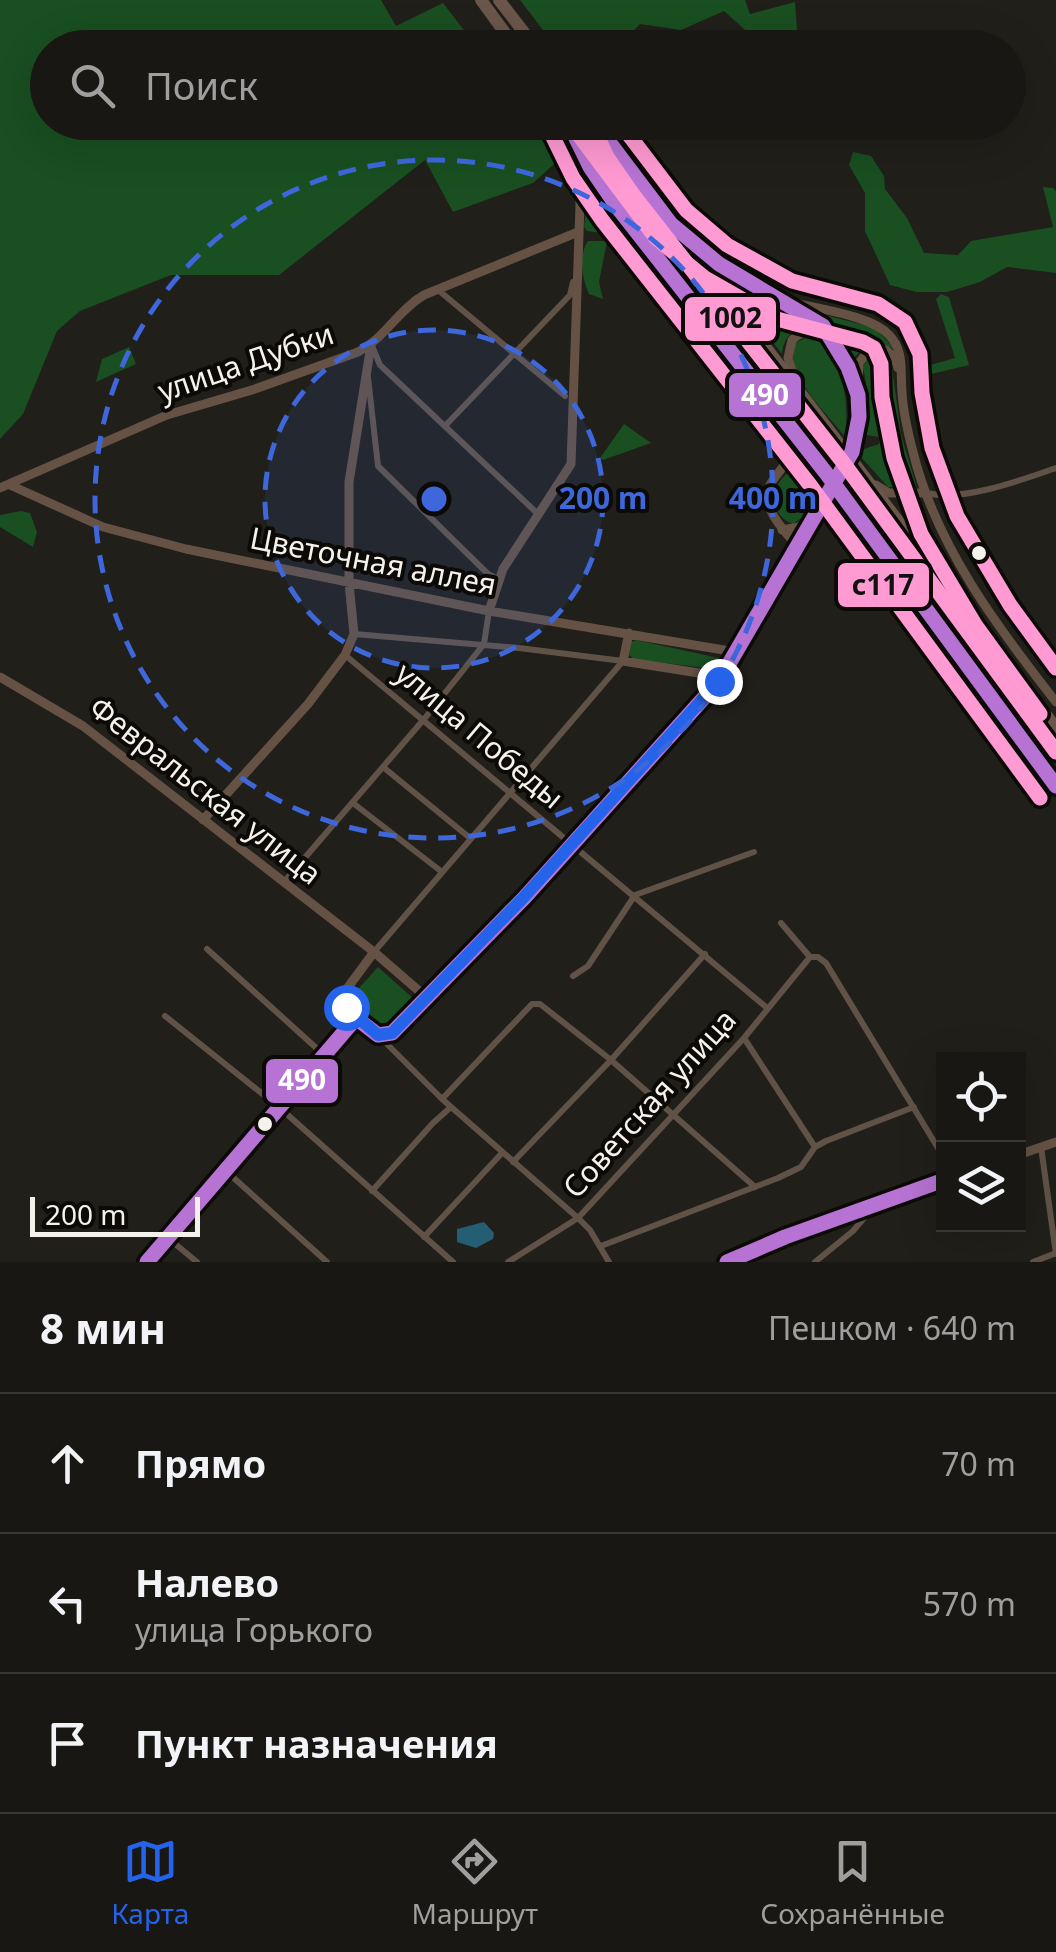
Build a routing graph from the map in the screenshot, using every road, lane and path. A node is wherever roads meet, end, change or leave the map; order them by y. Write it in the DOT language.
graph roads {
  1 [pos="482,0"];
  2 [pos="499,0"];
  3 [pos="503,30"];
  4 [pos="522,30"];
  5 [pos="577,140"];
  6 [pos="584,140"];
  7 [pos="608,140"];
  8 [pos="578,143"];
  9 [pos="580,205"];
  10 [pos="618,208"];
  11 [pos="672,224"];
  12 [pos="578,232"];
  13 [pos="575,286"];
  14 [pos="436,289"];
  15 [pos="784,300"];
  16 [pos="371,345"];
  17 [pos="838,350"];
  18 [pos="514,352"];
  19 [pos="367,376"];
  20 [pos="901,380"];
  21 [pos="858,394"];
  22 [pos="803,395"];
  23 [pos="565,396"];
  24 [pos="445,426"];
  25 [pos="788,426"];
  26 [pos="782,467"];
  27 [pos="1056,468"];
  28 [pos="826,473"];
  29 [pos="864,476"];
  30 [pos="5,486"];
  31 [pos="926,493"];
  32 [pos="825,500"];
  33 [pos="539,515"];
  34 [pos="782,530"];
  35 [pos="798,546"];
  36 [pos="780,574"];
  37 [pos="498,579"];
  38 [pos="349,583"];
  39 [pos="489,612"];
  40 [pos="629,633"];
  41 [pos="354,634"];
  42 [pos="943,636"];
  43 [pos="484,644"];
  44 [pos="736,652"];
  45 [pos="345,655"];
  46 [pos="623,661"];
  47 [pos="0,677"];
  48 [pos="719,681"];
  49 [pos="1056,702"];
  50 [pos="1024,711"];
  51 [pos="425,718"];
  52 [pos="1056,728"];
  53 [pos="1056,752"];
  54 [pos="383,767"];
  55 [pos="1056,786"];
  56 [pos="510,790"];
  57 [pos="353,802"];
  58 [pos="202,820"];
  59 [pos="470,838"];
  60 [pos="572,844"];
  61 [pos="754,852"];
  62 [pos="442,872"];
  63 [pos="284,883"];
  64 [pos="635,895"];
  65 [pos="781,924"];
  66 [pos="206,949"];
  67 [pos="374,952"];
  68 [pos="705,954"];
  69 [pos="810,956"];
  70 [pos="573,976"];
  71 [pos="426,997"];
  72 [pos="766,1007"];
  73 [pos="165,1016"];
  74 [pos="356,1018"];
  75 [pos="378,1035"];
  76 [pos="744,1038"];
  77 [pos="324,1056"];
  78 [pos="612,1060"];
  79 [pos="442,1100"];
  80 [pos="280,1108"];
  81 [pos="451,1108"];
  82 [pos="914,1108"];
  83 [pos="673,1116"];
  84 [pos="1056,1142"];
  85 [pos="936,1145"];
  86 [pos="815,1147"];
  87 [pos="1041,1147"];
  88 [pos="1026,1152"];
  89 [pos="502,1153"];
  90 [pos="513,1162"];
  91 [pos="226,1171"];
  92 [pos="936,1183"];
  93 [pos="756,1187"];
  94 [pos="372,1191"];
  95 [pos="876,1204"];
  96 [pos="578,1218"];
  97 [pos="424,1237"];
  98 [pos="168,1238"];
  99 [pos="601,1246"];
  100 [pos="1056,1254"];
  101 [pos="148,1262"];
  102 [pos="198,1262"];
  103 [pos="327,1262"];
  104 [pos="453,1262"];
  105 [pos="508,1262"];
  106 [pos="609,1262"];
  107 [pos="727,1262"];
  108 [pos="814,1262"];
  109 [pos="1033,1262"];
  1 -- 3 [label="highway"];
  2 -- 4 [label="highway"];
  5 -- 8 [label="main road"];
  6 -- 50 [label="highway"];
  7 -- 11 [label="highway"];
  8 -- 9 [label="main road"];
  8 -- 10 [label="main road"];
  9 -- 10 [label="main road"];
  9 -- 12 [label="main road"];
  10 -- 25 [label="main road"];
  11 -- 15 [label="main road"];
  11 -- 22 [label="highway"];
  12 -- 13 [label="main road"];
  12 -- 14 [label="main road, улица Дубки"];
  13 -- 18 [label="street"];
  13 -- 33 [label="main road"];
  14 -- 16 [label="main road, улица Дубки"];
  14 -- 18 [label="street"];
  15 -- 17 [label="main road"];
  15 -- 20 [label="main road"];
  16 -- 19 [label="main road"];
  16 -- 24 [label="street"];
  16 -- 30 [label="main road, улица Дубки"];
  17 -- 21 [label="main road"];
  17 -- 22 [label="main road"];
  18 -- 23 [label="street"];
  18 -- 24 [label="street"];
  19 -- 37 [label="street"];
  19 -- 38 [label="main road"];
  20 -- 21 [label="main road"];
  20 -- 31 [label="main road"];
  21 -- 32 [label="main road"];
  22 -- 29 [label="highway"];
  24 -- 33 [label="street"];
  25 -- 26 [label="main road"];
  25 -- 28 [label="main road"];
  26 -- 28 [label="main road"];
  26 -- 34 [label="main road"];
  27 -- 31 [label="street"];
  28 -- 42 [label="main road"];
  29 -- 31 [label="main road"];
  29 -- 52 [label="highway"];
  30 -- 38 [label="main road, Цветочная аллея"];
  31 -- 49 [label="main road"];
  32 -- 34 [label="main road"];
  32 -- 35 [label="main road"];
  33 -- 37 [label="main road"];
  34 -- 35 [label="main road"];
  34 -- 36 [label="main road"];
  35 -- 36 [label="main road"];
  36 -- 44 [label="main road"];
  37 -- 39 [label="main road"];
  38 -- 39 [label="main road, Цветочная аллея"];
  38 -- 41 [label="main road"];
  39 -- 40 [label="main road, Цветочная аллея"];
  39 -- 43 [label="street"];
  40 -- 44 [label="main road, Цветочная аллея"];
  40 -- 46 [label="main road"];
  41 -- 43 [label="street"];
  41 -- 45 [label="main road"];
  42 -- 50 [label="main road"];
  42 -- 55 [label="main road"];
  43 -- 46 [label="street"];
  43 -- 51 [label="street"];
  44 -- 48 [label="main road"];
  45 -- 51 [label="street, улица Победы"];
  45 -- 58 [label="main road"];
  46 -- 48 [label="main road"];
  46 -- 56 [label="street"];
  47 -- 58 [label="main road, Февральская улица"];
  48 -- 60 [label="main road"];
  50 -- 53 [label="highway"];
  51 -- 54 [label="street"];
  51 -- 56 [label="street, улица Победы"];
  54 -- 57 [label="street"];
  54 -- 59 [label="street"];
  56 -- 59 [label="street"];
  56 -- 60 [label="street, улица Победы"];
  57 -- 62 [label="street"];
  57 -- 63 [label="street"];
  58 -- 63 [label="main road, Февральская улица"];
  59 -- 62 [label="street"];
  60 -- 64 [label="street, улица Победы"];
  60 -- 71 [label="main road"];
  61 -- 64 [label="street"];
  62 -- 67 [label="street"];
  63 -- 67 [label="main road, Февральская улица"];
  64 -- 68 [label="street, улица Победы"];
  64 -- 70 [label="street"];
  65 -- 69 [label="street"];
  66 -- 77 [label="street"];
  67 -- 71 [label="main road, Февральская улица"];
  67 -- 74 [label="main road"];
  68 -- 72 [label="street, улица Победы"];
  68 -- 78 [label="street"];
  69 -- 72 [label="street, Советская улица"];
  69 -- 82 [label="street"];
  71 -- 75 [label="main road"];
  72 -- 76 [label="street, Советская улица"];
  73 -- 80 [label="street"];
  74 -- 75 [label="main road"];
  74 -- 77 [label="main road"];
  75 -- 79 [label="street"];
  76 -- 83 [label="street, Советская улица"];
  76 -- 86 [label="street"];
  77 -- 80 [label="main road"];
  78 -- 79 [label="street"];
  78 -- 83 [label="street"];
  78 -- 90 [label="street"];
  79 -- 81 [label="street"];
  80 -- 91 [label="main road"];
  80 -- 94 [label="street"];
  81 -- 89 [label="street"];
  81 -- 94 [label="street"];
  82 -- 85 [label="street"];
  82 -- 86 [label="street"];
  83 -- 93 [label="street"];
  83 -- 96 [label="street, Советская улица"];
  84 -- 87 [label="main road"];
  86 -- 93 [label="street"];
  87 -- 88 [label="main road"];
  87 -- 100 [label="street"];
  89 -- 90 [label="street"];
  89 -- 97 [label="street"];
  90 -- 96 [label="street"];
  91 -- 98 [label="main road"];
  91 -- 103 [label="street"];
  92 -- 95 [label="main road"];
  93 -- 99 [label="street"];
  94 -- 97 [label="street"];
  95 -- 107 [label="main road"];
  95 -- 108 [label="street"];
  96 -- 99 [label="street"];
  96 -- 105 [label="street, Советская улица"];
  97 -- 104 [label="street"];
  98 -- 101 [label="main road"];
  98 -- 102 [label="street"];
  99 -- 106 [label="street"];
  100 -- 109 [label="street"];
}
